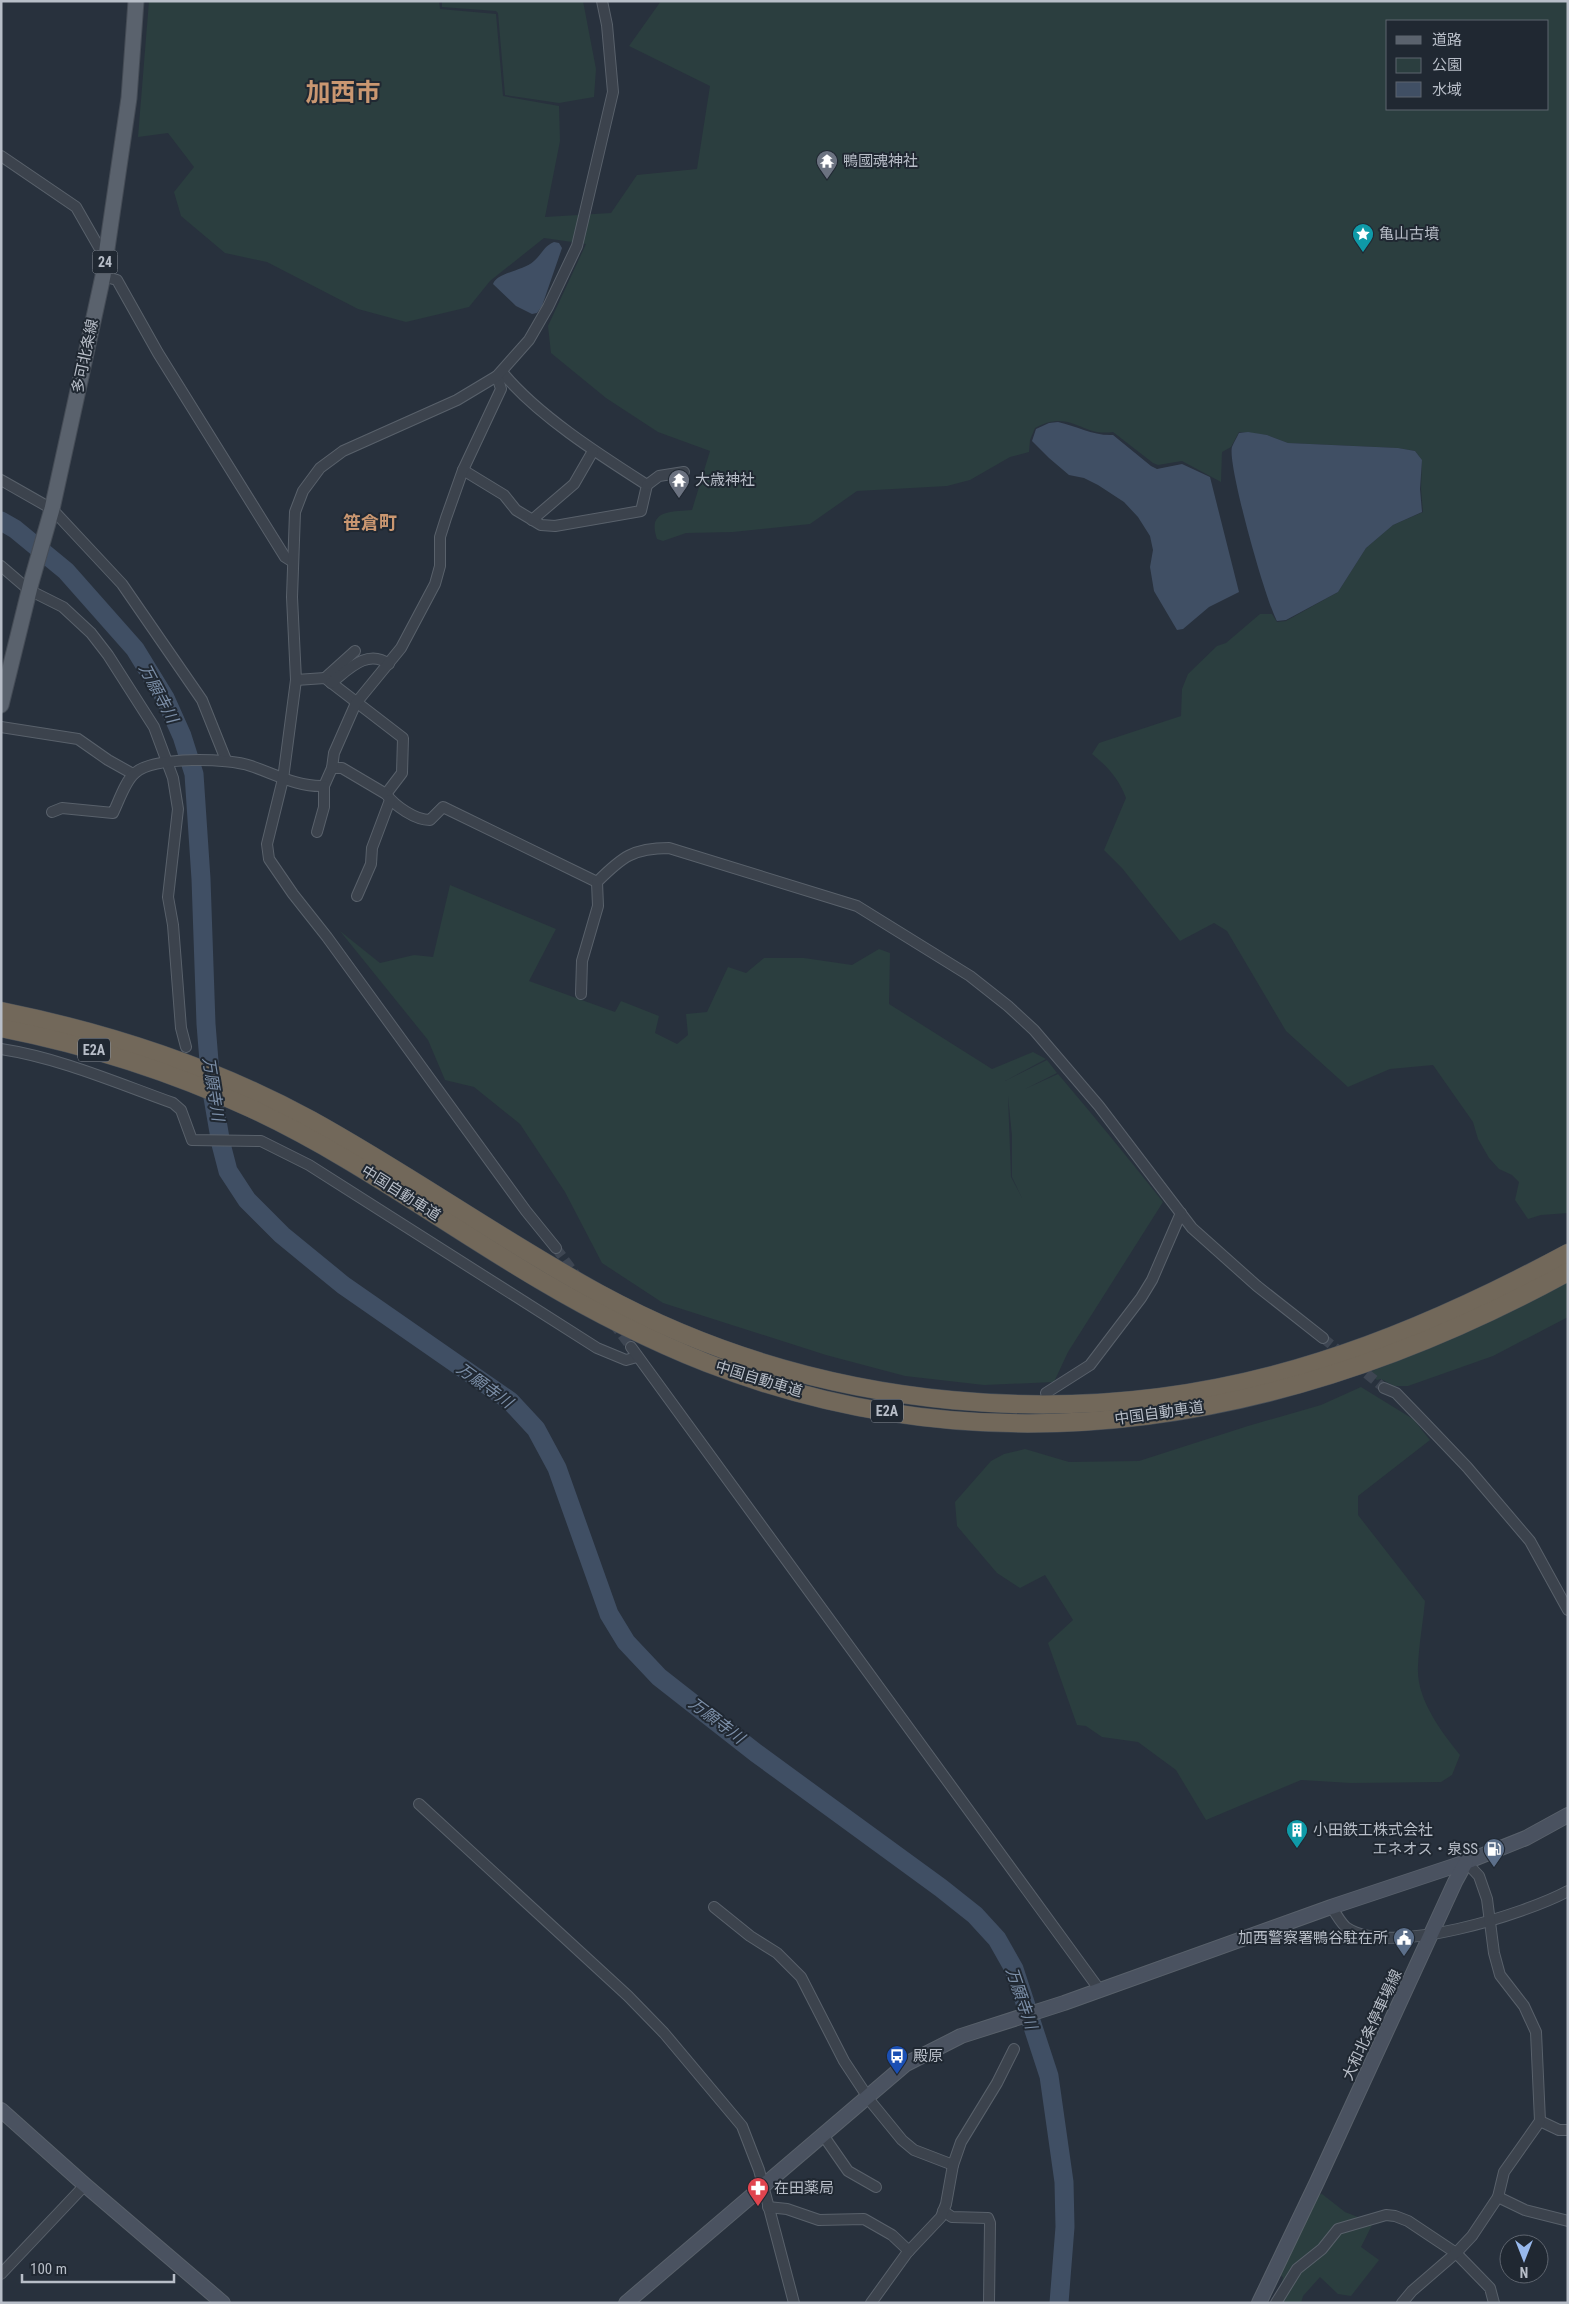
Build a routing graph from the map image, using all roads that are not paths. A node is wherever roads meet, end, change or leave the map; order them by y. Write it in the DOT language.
graph roads {
  1 [pos="136,1"];
  2 [pos="602,1"];
  3 [pos="1,156"];
  4 [pos="106,252"];
  5 [pos="103,276"];
  6 [pos="500,374"];
  7 [pos="593,451"];
  8 [pos="463,470"];
  9 [pos="684,472"];
  10 [pos="1,480"];
  11 [pos="647,485"];
  12 [pos="50,514"];
  13 [pos="532,520"];
  14 [pos="293,562"];
  15 [pos="1,566"];
  16 [pos="30,586"];
  17 [pos="355,651"];
  18 [pos="389,664"];
  19 [pos="296,680"];
  20 [pos="328,681"];
  21 [pos="356,703"];
  22 [pos="1,705"];
  23 [pos="1,727"];
  24 [pos="221,760"];
  25 [pos="170,762"];
  26 [pos="332,768"];
  27 [pos="134,774"];
  28 [pos="283,779"];
  29 [pos="324,786"];
  30 [pos="388,797"];
  31 [pos="52,812"];
  32 [pos="317,832"];
  33 [pos="597,882"];
  34 [pos="357,896"];
  35 [pos="581,994"];
  36 [pos="1,1011"];
  37 [pos="1,1028"];
  38 [pos="1,1032"];
  39 [pos="61,1040"];
  40 [pos="1,1049"];
  41 [pos="183,1054"];
  42 [pos="1181,1213"];
  43 [pos="556,1248"];
  44 [pos="1568,1253"];
  45 [pos="1568,1272"];
  46 [pos="1323,1338"];
  47 [pos="631,1347"];
  48 [pos="637,1357"];
  49 [pos="1384,1388"];
  50 [pos="1046,1393"];
  51 [pos="1568,1610"];
  52 [pos="419,1804"];
  53 [pos="1568,1815"];
  54 [pos="1466,1862"];
  55 [pos="1568,1891"];
  56 [pos="714,1907"];
  57 [pos="1331,1907"];
  58 [pos="1491,1922"];
  59 [pos="1431,1933"];
  60 [pos="1099,1989"];
  61 [pos="1014,2048"];
  62 [pos="868,2096"];
  63 [pos="1,2110"];
  64 [pos="1540,2121"];
  65 [pos="1568,2130"];
  66 [pos="823,2135"];
  67 [pos="953,2165"];
  68 [pos="85,2185"];
  69 [pos="763,2186"];
  70 [pos="876,2187"];
  71 [pos="1498,2197"];
  72 [pos="768,2207"];
  73 [pos="943,2212"];
  74 [pos="1568,2221"];
  75 [pos="909,2251"];
  76 [pos="1456,2253"];
  77 [pos="1,2274"];
  78 [pos="223,2303"];
  79 [pos="626,2303"];
  80 [pos="794,2303"];
  81 [pos="871,2303"];
  82 [pos="988,2303"];
  83 [pos="1259,2303"];
  84 [pos="1276,2303"];
  85 [pos="1402,2303"];
  86 [pos="1494,2303"];
  1 -- 4 [label="main road, 多可北条線 / 24"];
  2 -- 6 [label="street"];
  3 -- 4 [label="street"];
  4 -- 5 [label="main road, 多可北条線 / 24"];
  5 -- 12 [label="main road, 多可北条線 / 24"];
  5 -- 14 [label="street"];
  6 -- 7 [label="street"];
  6 -- 8 [label="street"];
  6 -- 14 [label="street"];
  7 -- 11 [label="street"];
  7 -- 13 [label="street"];
  8 -- 13 [label="street"];
  8 -- 18 [label="street"];
  9 -- 11 [label="street"];
  10 -- 12 [label="street"];
  11 -- 13 [label="street"];
  12 -- 16 [label="main road, 多可北条線 / 24"];
  12 -- 24 [label="street"];
  14 -- 19 [label="street"];
  15 -- 16 [label="street"];
  16 -- 22 [label="main road, 多可北条線 / 24"];
  16 -- 25 [label="street"];
  17 -- 20 [label="street"];
  18 -- 20 [label="street"];
  18 -- 21 [label="street"];
  19 -- 20 [label="street"];
  19 -- 28 [label="street"];
  20 -- 21 [label="street"];
  21 -- 26 [label="street"];
  21 -- 30 [label="street"];
  23 -- 27 [label="street"];
  24 -- 25 [label="street"];
  24 -- 28 [label="street"];
  25 -- 27 [label="street"];
  25 -- 41 [label="street"];
  26 -- 29 [label="street"];
  26 -- 30 [label="street"];
  27 -- 31 [label="street"];
  28 -- 29 [label="street"];
  28 -- 43 [label="street"];
  29 -- 32 [label="street"];
  30 -- 33 [label="street"];
  30 -- 34 [label="street"];
  33 -- 35 [label="street"];
  33 -- 42 [label="street"];
  36 -- 41 [label="highway, 中国自動車道 / E2A"];
  37 -- 39 [label="highway, 中国自動車道 / E2A"];
  38 -- 39 [label="highway"];
  39 -- 45 [label="highway, 中国自動車道 / E2A"];
  40 -- 48 [label="street"];
  41 -- 44 [label="highway, 中国自動車道 / E2A"];
  42 -- 46 [label="street"];
  42 -- 50 [label="street"];
  47 -- 48 [label="street"];
  48 -- 60 [label="street"];
  49 -- 51 [label="street"];
  52 -- 69 [label="street"];
  53 -- 54 [label="street"];
  54 -- 57 [label="street"];
  54 -- 58 [label="street"];
  54 -- 59 [label="street, 大和北条停車場線"];
  55 -- 58 [label="street"];
  56 -- 62 [label="street"];
  57 -- 59 [label="street"];
  57 -- 60 [label="street"];
  58 -- 59 [label="street"];
  58 -- 64 [label="street"];
  59 -- 83 [label="street, 大和北条停車場線"];
  60 -- 62 [label="street"];
  61 -- 67 [label="street"];
  62 -- 66 [label="street"];
  62 -- 67 [label="street"];
  63 -- 68 [label="street"];
  64 -- 65 [label="street"];
  64 -- 71 [label="street"];
  66 -- 69 [label="street"];
  66 -- 70 [label="street"];
  67 -- 73 [label="street"];
  68 -- 77 [label="street"];
  68 -- 78 [label="street"];
  69 -- 72 [label="street"];
  69 -- 79 [label="street"];
  71 -- 74 [label="street"];
  71 -- 76 [label="street"];
  72 -- 75 [label="street"];
  72 -- 80 [label="street"];
  73 -- 75 [label="street"];
  73 -- 82 [label="street"];
  75 -- 81 [label="street"];
  76 -- 84 [label="street"];
  76 -- 85 [label="street"];
  76 -- 86 [label="street"];
}
